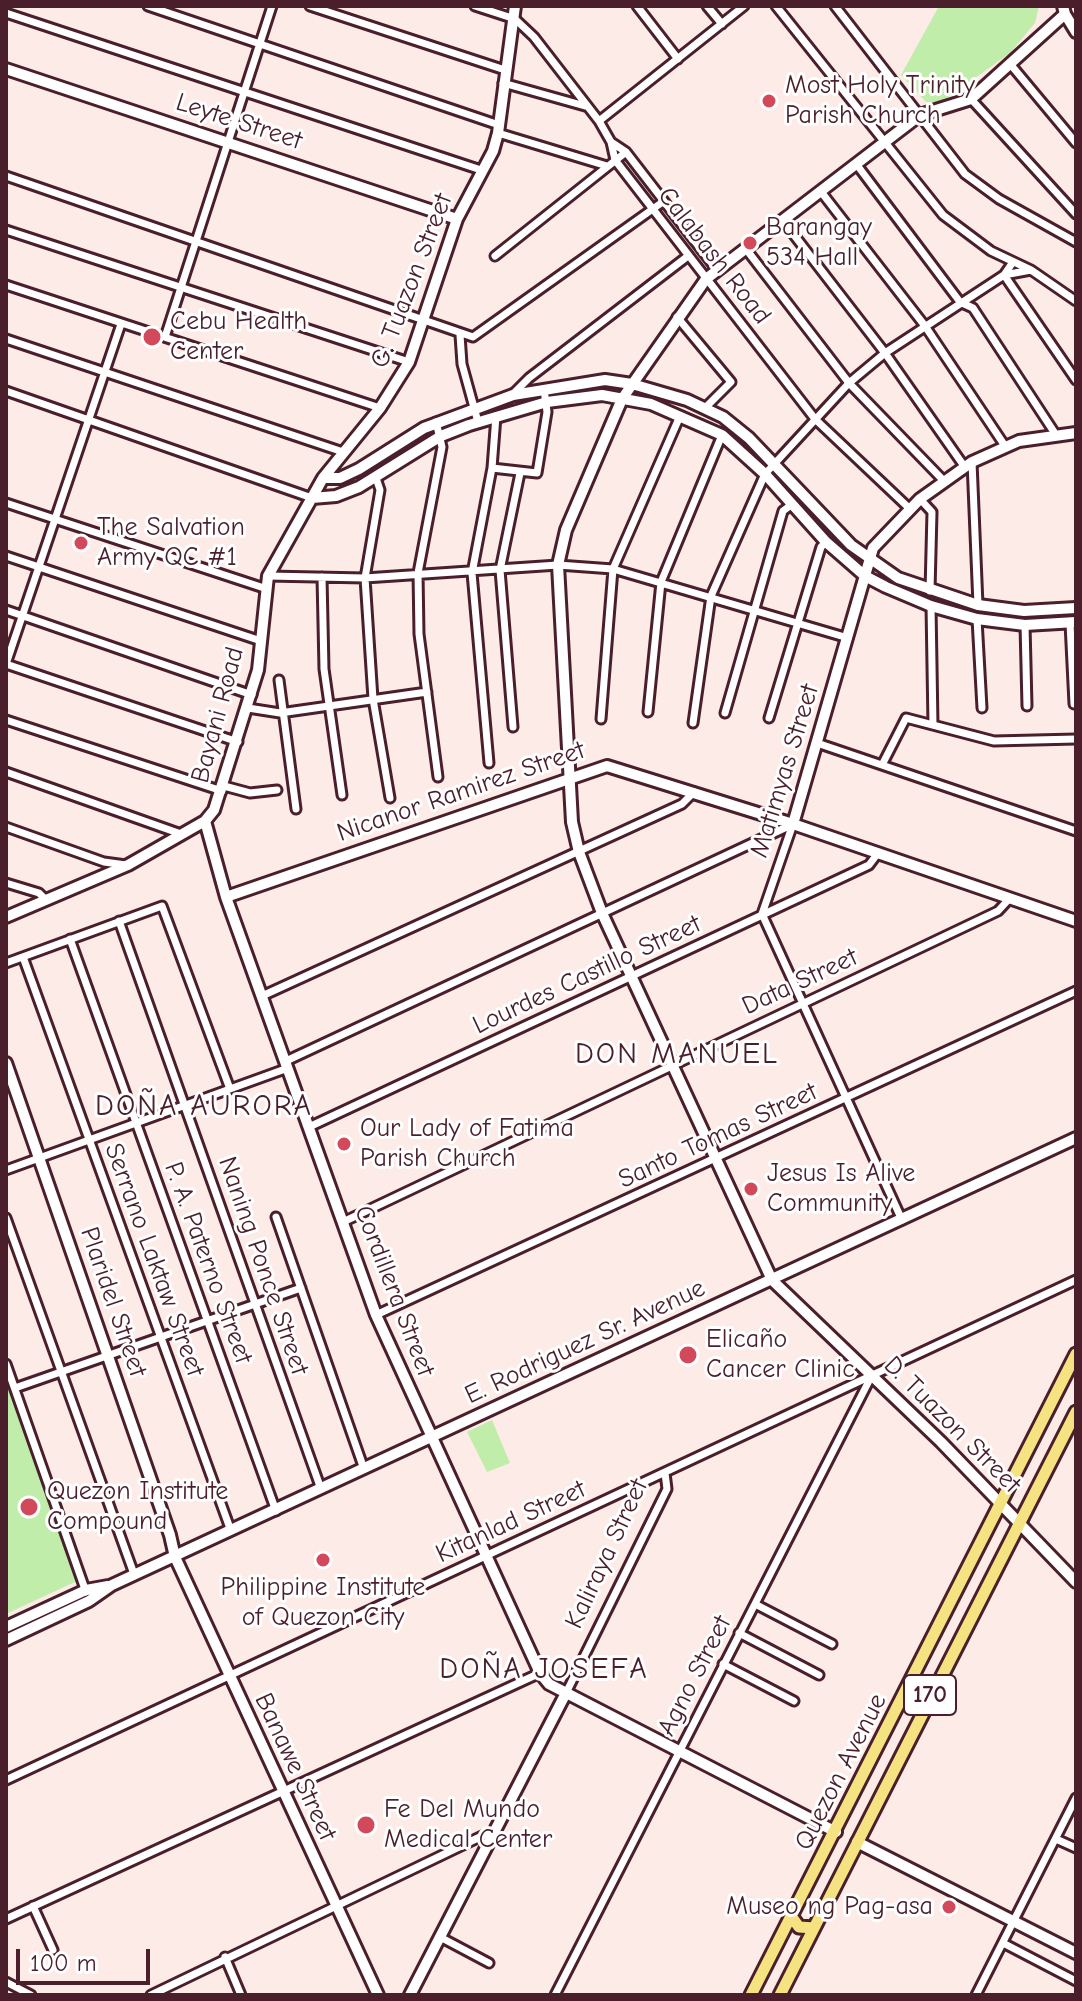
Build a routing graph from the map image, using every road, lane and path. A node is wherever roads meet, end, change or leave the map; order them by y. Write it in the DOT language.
graph roads {
  1 [pos="148,6"];
  2 [pos="272,6"];
  3 [pos="310,6"];
  4 [pos="475,6"];
  5 [pos="515,6"];
  6 [pos="637,6"];
  7 [pos="707,6"];
  8 [pos="744,6"];
  9 [pos="835,6"];
  10 [pos="777,7"];
  11 [pos="1064,10"];
  12 [pos="6,13"];
  13 [pos="515,19"];
  14 [pos="722,24"];
  15 [pos="1076,32"];
  16 [pos="261,43"];
  17 [pos="678,59"];
  18 [pos="1011,65"];
  19 [pos="6,69"];
  20 [pos="505,70"];
  21 [pos="503,83"];
  22 [pos="244,93"];
  23 [pos="971,99"];
  24 [pos="588,107"];
  25 [pos="920,115"];
  26 [pos="599,121"];
  27 [pos="499,129"];
  28 [pos="229,142"];
  29 [pos="611,142"];
  30 [pos="1076,143"];
  31 [pos="884,145"];
  32 [pos="626,152"];
  33 [pos="615,160"];
  34 [pos="857,165"];
  35 [pos="607,166"];
  36 [pos="481,170"];
  37 [pos="6,176"];
  38 [pos="822,193"];
  39 [pos="664,201"];
  40 [pos="653,210"];
  41 [pos="1076,214"];
  42 [pos="457,219"];
  43 [pos="784,222"];
  44 [pos="6,230"];
  45 [pos="1074,238"];
  46 [pos="196,239"];
  47 [pos="746,249"];
  48 [pos="495,256"];
  49 [pos="688,256"];
  50 [pos="1013,262"];
  51 [pos="717,270"];
  52 [pos="1031,270"];
  53 [pos="1004,275"];
  54 [pos="706,279"];
  55 [pos="6,285"];
  56 [pos="180,288"];
  57 [pos="1076,301"];
  58 [pos="960,302"];
  59 [pos="677,317"];
  60 [pos="423,322"];
  61 [pos="121,324"];
  62 [pos="925,326"];
  63 [pos="460,335"];
  64 [pos="165,337"];
  65 [pos="6,339"];
  66 [pos="885,353"];
  67 [pos="409,362"];
  68 [pos="105,371"];
  69 [pos="1076,380"];
  70 [pos="849,383"];
  71 [pos="632,384"];
  72 [pos="544,389"];
  73 [pos="6,391"];
  74 [pos="513,395"];
  75 [pos="622,399"];
  76 [pos="547,402"];
  77 [pos="473,407"];
  78 [pos="380,408"];
  79 [pos="705,408"];
  80 [pos="681,415"];
  81 [pos="496,416"];
  82 [pos="90,418"];
  83 [pos="815,419"];
  84 [pos="436,422"];
  85 [pos="478,422"];
  86 [pos="1076,433"];
  87 [pos="722,435"];
  88 [pos="1056,435"];
  89 [pos="441,436"];
  90 [pos="1005,446"];
  91 [pos="343,452"];
  92 [pos="772,464"];
  93 [pos="968,464"];
  94 [pos="492,468"];
  95 [pos="520,473"];
  96 [pos="765,474"];
  97 [pos="323,478"];
  98 [pos="376,478"];
  99 [pos="943,480"];
  100 [pos="312,498"];
  101 [pos="920,499"];
  102 [pos="6,503"];
  103 [pos="791,505"];
  104 [pos="910,509"];
  105 [pos="56,518"];
  106 [pos="826,542"];
  107 [pos="6,556"];
  108 [pos="869,561"];
  109 [pos="558,565"];
  110 [pos="40,567"];
  111 [pos="613,569"];
  112 [pos="500,570"];
  113 [pos="418,573"];
  114 [pos="472,573"];
  115 [pos="268,576"];
  116 [pos="865,576"];
  117 [pos="322,577"];
  118 [pos="365,578"];
  119 [pos="661,582"];
  120 [pos="264,588"];
  121 [pos="930,591"];
  122 [pos="711,596"];
  123 [pos="978,605"];
  124 [pos="931,606"];
  125 [pos="1076,608"];
  126 [pos="6,610"];
  127 [pos="755,610"];
  128 [pos="23,616"];
  129 [pos="977,619"];
  130 [pos="1073,622"];
  131 [pos="801,623"];
  132 [pos="1025,625"];
  133 [pos="848,638"];
  134 [pos="261,641"];
  135 [pos="6,664"];
  136 [pos="279,680"];
  137 [pos="427,692"];
  138 [pos="252,695"];
  139 [pos="373,699"];
  140 [pos="1074,704"];
  141 [pos="328,705"];
  142 [pos="1027,706"];
  143 [pos="248,708"];
  144 [pos="982,708"];
  145 [pos="283,712"];
  146 [pos="648,712"];
  147 [pos="725,713"];
  148 [pos="769,718"];
  149 [pos="601,719"];
  150 [pos="6,720"];
  151 [pos="693,723"];
  152 [pos="933,725"];
  153 [pos="513,727"];
  154 [pos="1076,739"];
  155 [pos="238,742"];
  156 [pos="817,743"];
  157 [pos="489,763"];
  158 [pos="882,765"];
  159 [pos="6,772"];
  160 [pos="438,777"];
  161 [pos="571,778"];
  162 [pos="223,788"];
  163 [pos="277,790"];
  164 [pos="694,792"];
  165 [pos="342,795"];
  166 [pos="390,798"];
  167 [pos="296,809"];
  168 [pos="205,821"];
  169 [pos="793,824"];
  170 [pos="6,827"];
  171 [pos="1076,831"];
  172 [pos="181,834"];
  173 [pos="579,852"];
  174 [pos="878,853"];
  175 [pos="128,865"];
  176 [pos="6,883"];
  177 [pos="226,897"];
  178 [pos="1010,898"];
  179 [pos="46,900"];
  180 [pos="602,913"];
  181 [pos="762,914"];
  182 [pos="6,917"];
  183 [pos="119,921"];
  184 [pos="1076,921"];
  185 [pos="70,939"];
  186 [pos="23,957"];
  187 [pos="6,963"];
  188 [pos="632,976"];
  189 [pos="1076,991"];
  190 [pos="262,996"];
  191 [pos="804,1003"];
  192 [pos="6,1063"];
  193 [pos="287,1064"];
  194 [pos="672,1064"];
  195 [pos="230,1089"];
  196 [pos="845,1097"];
  197 [pos="186,1105"];
  198 [pos="137,1122"];
  199 [pos="309,1127"];
  200 [pos="1076,1138"];
  201 [pos="90,1139"];
  202 [pos="39,1158"];
  203 [pos="717,1159"];
  204 [pos="6,1170"];
  205 [pos="276,1217"];
  206 [pos="6,1218"];
  207 [pos="902,1220"];
  208 [pos="343,1222"];
  209 [pos="772,1280"];
  210 [pos="1076,1280"];
  211 [pos="301,1288"];
  212 [pos="255,1304"];
  213 [pos="376,1315"];
  214 [pos="207,1321"];
  215 [pos="160,1337"];
  216 [pos="1076,1354"];
  217 [pos="108,1355"];
  218 [pos="6,1364"];
  219 [pos="63,1371"];
  220 [pos="872,1375"];
  221 [pos="15,1388"];
  222 [pos="1076,1412"];
  223 [pos="430,1437"];
  224 [pos="364,1469"];
  225 [pos="665,1473"];
  226 [pos="321,1489"];
  227 [pos="1001,1506"];
  228 [pos="276,1511"];
  229 [pos="1017,1522"];
  230 [pos="231,1531"];
  231 [pos="486,1556"];
  232 [pos="175,1557"];
  233 [pos="134,1574"];
  234 [pos="1076,1582"];
  235 [pos="88,1596"];
  236 [pos="755,1604"];
  237 [pos="6,1627"];
  238 [pos="739,1633"];
  239 [pos="6,1640"];
  240 [pos="832,1644"];
  241 [pos="723,1664"];
  242 [pos="540,1673"];
  243 [pos="819,1675"];
  244 [pos="228,1679"];
  245 [pos="566,1693"];
  246 [pos="794,1701"];
  247 [pos="680,1751"];
  248 [pos="6,1780"];
  249 [pos="860,1785"];
  250 [pos="282,1794"];
  251 [pos="879,1796"];
  252 [pos="1076,1798"];
  253 [pos="836,1832"];
  254 [pos="491,1835"];
  255 [pos="1056,1839"];
  256 [pos="857,1842"];
  257 [pos="1076,1848"];
  258 [pos="33,1906"];
  259 [pos="336,1908"];
  260 [pos="791,1916"];
  261 [pos="6,1919"];
  262 [pos="1014,1921"];
  263 [pos="814,1928"];
  264 [pos="781,1934"];
  265 [pos="440,1937"];
  266 [pos="1003,1943"];
  267 [pos="804,1947"];
  268 [pos="53,1950"];
  269 [pos="1076,1953"];
  270 [pos="225,1957"];
  271 [pos="489,1963"];
  272 [pos="1076,1981"];
  273 [pos="6,1982"];
  274 [pos="31,1995"];
  275 [pos="151,1995"];
  276 [pos="241,1995"];
  277 [pos="378,1995"];
  278 [pos="410,1995"];
  279 [pos="555,1995"];
  280 [pos="751,1995"];
  281 [pos="780,1995"];
  282 [pos="976,1995"];
  1 -- 16 [label="street"];
  2 -- 16 [label="street"];
  3 -- 20 [label="street"];
  4 -- 13 [label="street"];
  5 -- 13 [label="street, G. Tuazon Street"];
  6 -- 17 [label="street"];
  7 -- 14 [label="street"];
  8 -- 14 [label="street"];
  9 -- 25 [label="street"];
  10 -- 31 [label="street"];
  11 -- 15 [label="street"];
  11 -- 18 [label="street"];
  12 -- 22 [label="street"];
  13 -- 20 [label="street, G. Tuazon Street"];
  13 -- 24 [label="street"];
  14 -- 17 [label="street"];
  16 -- 22 [label="street"];
  16 -- 27 [label="street"];
  17 -- 26 [label="street"];
  18 -- 23 [label="street"];
  18 -- 30 [label="street"];
  19 -- 28 [label="street, Leyte Street"];
  20 -- 21 [label="street, G. Tuazon Street"];
  21 -- 24 [label="street"];
  21 -- 27 [label="street, G. Tuazon Street"];
  22 -- 28 [label="street"];
  22 -- 36 [label="street"];
  23 -- 25 [label="street"];
  23 -- 41 [label="street"];
  24 -- 26 [label="street"];
  25 -- 31 [label="street, D. Tuazon Street"];
  25 -- 45 [label="street"];
  26 -- 29 [label="street"];
  27 -- 35 [label="street"];
  27 -- 36 [label="street, G. Tuazon Street"];
  28 -- 42 [label="street, Leyte Street"];
  28 -- 46 [label="street"];
  29 -- 32 [label="street, Calabash Road"];
  29 -- 33 [label="street, Calabash Road"];
  31 -- 34 [label="street, D. Tuazon Street"];
  31 -- 50 [label="street"];
  32 -- 33 [label="street"];
  32 -- 39 [label="street, Calabash Road"];
  33 -- 35 [label="street"];
  33 -- 40 [label="street, Calabash Road"];
  34 -- 38 [label="street, D. Tuazon Street"];
  34 -- 58 [label="street"];
  35 -- 48 [label="street"];
  36 -- 42 [label="street, G. Tuazon Street"];
  37 -- 46 [label="street"];
  38 -- 43 [label="street, D. Tuazon Street"];
  38 -- 62 [label="street"];
  39 -- 40 [label="street"];
  39 -- 51 [label="street, Calabash Road"];
  40 -- 49 [label="street, Calabash Road"];
  40 -- 63 [label="street"];
  42 -- 60 [label="street, G. Tuazon Street"];
  43 -- 47 [label="street, D. Tuazon Street"];
  43 -- 66 [label="street"];
  44 -- 56 [label="street"];
  46 -- 56 [label="street"];
  46 -- 60 [label="street"];
  47 -- 51 [label="street, D. Tuazon Street"];
  47 -- 70 [label="street"];
  49 -- 54 [label="street, Calabash Road"];
  49 -- 74 [label="street"];
  50 -- 52 [label="street"];
  50 -- 53 [label="street"];
  51 -- 54 [label="street, D. Tuazon Street"];
  52 -- 53 [label="street"];
  52 -- 57 [label="street"];
  53 -- 58 [label="street"];
  53 -- 69 [label="street"];
  54 -- 59 [label="street, D. Tuazon Street"];
  54 -- 83 [label="street, Calabash Road"];
  55 -- 61 [label="street"];
  56 -- 64 [label="street"];
  56 -- 67 [label="street"];
  58 -- 62 [label="street"];
  58 -- 88 [label="street"];
  59 -- 71 [label="street, D. Tuazon Street"];
  59 -- 79 [label="street"];
  60 -- 63 [label="street"];
  60 -- 67 [label="street, G. Tuazon Street"];
  61 -- 64 [label="street"];
  61 -- 68 [label="street"];
  62 -- 66 [label="street"];
  62 -- 90 [label="street"];
  63 -- 77 [label="street"];
  64 -- 78 [label="street"];
  65 -- 68 [label="street"];
  66 -- 70 [label="street"];
  66 -- 93 [label="street"];
  67 -- 78 [label="street, G. Tuazon Street"];
  68 -- 82 [label="street"];
  68 -- 91 [label="street"];
  70 -- 83 [label="street"];
  70 -- 99 [label="street"];
  71 -- 72 [label="street"];
  71 -- 75 [label="street, D. Tuazon Street"];
  71 -- 79 [label="street"];
  72 -- 74 [label="street"];
  72 -- 76 [label="street"];
  73 -- 82 [label="street"];
  74 -- 77 [label="street"];
  75 -- 76 [label="street"];
  75 -- 80 [label="street"];
  75 -- 109 [label="street, D. Tuazon Street"];
  76 -- 81 [label="street"];
  76 -- 95 [label="street"];
  77 -- 84 [label="street"];
  77 -- 85 [label="street"];
  78 -- 91 [label="street, G. Tuazon Street"];
  79 -- 92 [label="street"];
  80 -- 87 [label="street"];
  80 -- 111 [label="street"];
  81 -- 85 [label="street"];
  81 -- 94 [label="street"];
  82 -- 100 [label="street"];
  82 -- 105 [label="street"];
  83 -- 92 [label="street"];
  83 -- 104 [label="street, Calabash Road"];
  84 -- 89 [label="street"];
  84 -- 97 [label="street"];
  85 -- 89 [label="street"];
  86 -- 88 [label="street, Matimyas Street"];
  87 -- 96 [label="street"];
  87 -- 119 [label="street"];
  88 -- 90 [label="street, Matimyas Street"];
  89 -- 98 [label="street"];
  89 -- 113 [label="street"];
  90 -- 93 [label="street, Matimyas Street"];
  91 -- 97 [label="street, G. Tuazon Street"];
  92 -- 96 [label="street"];
  92 -- 108 [label="street"];
  93 -- 99 [label="street, Matimyas Street"];
  93 -- 123 [label="street"];
  94 -- 95 [label="street"];
  94 -- 114 [label="street"];
  95 -- 112 [label="street"];
  96 -- 103 [label="street"];
  96 -- 122 [label="street"];
  97 -- 100 [label="street, G. Tuazon Street"];
  98 -- 100 [label="street"];
  98 -- 118 [label="street"];
  99 -- 101 [label="street, Matimyas Street"];
  100 -- 115 [label="street, G. Tuazon Street"];
  101 -- 104 [label="street, Matimyas Street"];
  101 -- 121 [label="street"];
  102 -- 105 [label="street"];
  103 -- 106 [label="street"];
  103 -- 127 [label="street"];
  104 -- 108 [label="street, Matimyas Street"];
  105 -- 110 [label="street"];
  105 -- 120 [label="street"];
  106 -- 116 [label="street"];
  106 -- 131 [label="street"];
  107 -- 110 [label="street"];
  108 -- 116 [label="street, Matimyas Street"];
  108 -- 121 [label="street"];
  109 -- 111 [label="street"];
  109 -- 112 [label="street"];
  109 -- 161 [label="street, D. Tuazon Street"];
  110 -- 128 [label="street"];
  110 -- 134 [label="street"];
  111 -- 119 [label="street"];
  111 -- 149 [label="street"];
  112 -- 114 [label="street"];
  112 -- 153 [label="street"];
  113 -- 114 [label="street"];
  113 -- 118 [label="street"];
  113 -- 137 [label="street"];
  114 -- 157 [label="street"];
  115 -- 117 [label="street"];
  115 -- 120 [label="street, G. Tuazon Street"];
  116 -- 124 [label="street"];
  116 -- 133 [label="street, Matimyas Street"];
  117 -- 118 [label="street"];
  117 -- 141 [label="street"];
  118 -- 139 [label="street"];
  119 -- 122 [label="street"];
  119 -- 146 [label="street"];
  120 -- 134 [label="street, Bayani Road"];
  121 -- 123 [label="street"];
  122 -- 127 [label="street"];
  122 -- 151 [label="street"];
  123 -- 125 [label="street"];
  124 -- 129 [label="street"];
  124 -- 152 [label="street"];
  126 -- 128 [label="street"];
  127 -- 131 [label="street"];
  127 -- 147 [label="street"];
  128 -- 135 [label="street"];
  128 -- 138 [label="street"];
  129 -- 132 [label="street"];
  129 -- 144 [label="street"];
  130 -- 132 [label="street"];
  130 -- 140 [label="street"];
  131 -- 133 [label="street"];
  131 -- 148 [label="street"];
  132 -- 142 [label="street"];
  133 -- 156 [label="street, Matimyas Street"];
  134 -- 138 [label="street, Bayani Road"];
  135 -- 155 [label="street"];
  136 -- 145 [label="street"];
  137 -- 139 [label="street"];
  137 -- 160 [label="street"];
  138 -- 143 [label="street, Bayani Road"];
  139 -- 141 [label="street"];
  139 -- 166 [label="street"];
  141 -- 145 [label="street"];
  141 -- 165 [label="street"];
  143 -- 145 [label="street"];
  143 -- 155 [label="street, Bayani Road"];
  145 -- 167 [label="street"];
  150 -- 162 [label="street"];
  152 -- 154 [label="street"];
  152 -- 158 [label="street"];
  155 -- 162 [label="street, Bayani Road"];
  156 -- 158 [label="street"];
  156 -- 169 [label="street, Matimyas Street"];
  158 -- 171 [label="street"];
  159 -- 172 [label="street"];
  161 -- 164 [label="street, Nicanor Ramirez Street"];
  161 -- 173 [label="street, D. Tuazon Street"];
  161 -- 177 [label="street, Nicanor Ramirez Street"];
  162 -- 163 [label="street"];
  162 -- 168 [label="street, Bayani Road"];
  164 -- 169 [label="street, Nicanor Ramirez Street"];
  164 -- 173 [label="street"];
  168 -- 172 [label="street, Bayani Road"];
  168 -- 177 [label="street, Cordillera Street"];
  169 -- 174 [label="street, Nicanor Ramirez Street"];
  169 -- 180 [label="street"];
  169 -- 181 [label="street, Matimyas Street"];
  170 -- 175 [label="street"];
  172 -- 175 [label="street, Bayani Road"];
  173 -- 180 [label="street, D. Tuazon Street"];
  173 -- 190 [label="street"];
  174 -- 178 [label="street, Nicanor Ramirez Street"];
  174 -- 181 [label="street, Lourdes Castillo Street"];
  175 -- 179 [label="street, Bayani Road"];
  176 -- 179 [label="street"];
  177 -- 190 [label="street, Cordillera Street"];
  178 -- 184 [label="street, Nicanor Ramirez Street"];
  178 -- 191 [label="street, Data Street"];
  179 -- 182 [label="street, Bayani Road"];
  180 -- 188 [label="street, D. Tuazon Street"];
  180 -- 193 [label="street"];
  181 -- 188 [label="street, Lourdes Castillo Street"];
  181 -- 191 [label="street"];
  183 -- 185 [label="street"];
  183 -- 195 [label="street"];
  183 -- 197 [label="street, Naning Ponce Street"];
  185 -- 186 [label="street"];
  185 -- 198 [label="street, P. A. Paterno Street"];
  186 -- 187 [label="street"];
  186 -- 201 [label="street, Serrano Laktaw Street"];
  188 -- 194 [label="street, D. Tuazon Street"];
  188 -- 199 [label="street, Lourdes Castillo Street"];
  189 -- 196 [label="street, Santo Tomas Street"];
  190 -- 193 [label="street, Cordillera Street"];
  191 -- 194 [label="street, Data Street"];
  191 -- 196 [label="street"];
  192 -- 202 [label="street, Plaridel Street"];
  193 -- 195 [label="street"];
  193 -- 199 [label="street, Cordillera Street"];
  194 -- 203 [label="street, D. Tuazon Street"];
  194 -- 208 [label="street, Data Street"];
  195 -- 197 [label="street"];
  196 -- 203 [label="street, Santo Tomas Street"];
  196 -- 207 [label="street"];
  197 -- 198 [label="street"];
  197 -- 212 [label="street, Naning Ponce Street"];
  198 -- 201 [label="street"];
  198 -- 214 [label="street, P. A. Paterno Street"];
  199 -- 208 [label="street, Cordillera Street"];
  200 -- 207 [label="street, E. Rodriguez Sr. Avenue"];
  201 -- 202 [label="street"];
  201 -- 215 [label="street, Serrano Laktaw Street"];
  202 -- 204 [label="street"];
  202 -- 217 [label="street, Plaridel Street"];
  203 -- 209 [label="street, D. Tuazon Street"];
  203 -- 213 [label="street, Santo Tomas Street"];
  205 -- 211 [label="street"];
  206 -- 219 [label="street"];
  207 -- 209 [label="street, E. Rodriguez Sr. Avenue"];
  208 -- 213 [label="street, Cordillera Street"];
  209 -- 220 [label="street, D. Tuazon Street"];
  209 -- 223 [label="street, E. Rodriguez Sr. Avenue"];
  210 -- 220 [label="street, Kitanlad Street"];
  211 -- 212 [label="street"];
  211 -- 224 [label="street"];
  212 -- 214 [label="street"];
  212 -- 226 [label="street, Naning Ponce Street"];
  213 -- 223 [label="street, Cordillera Street"];
  214 -- 215 [label="street"];
  214 -- 228 [label="street, P. A. Paterno Street"];
  215 -- 217 [label="street"];
  215 -- 230 [label="street, Serrano Laktaw Street"];
  216 -- 227 [label="main road, Quezon Avenue / 170"];
  217 -- 219 [label="street"];
  217 -- 232 [label="street, Plaridel Street"];
  218 -- 221 [label="street"];
  219 -- 221 [label="street"];
  219 -- 233 [label="street"];
  220 -- 225 [label="street, Kitanlad Street"];
  220 -- 227 [label="street, D. Tuazon Street"];
  220 -- 236 [label="street, Agno Street"];
  221 -- 235 [label="street"];
  222 -- 229 [label="main road, Quezon Avenue / 170"];
  223 -- 224 [label="street, E. Rodriguez Sr. Avenue"];
  223 -- 231 [label="street, Cordillera Street"];
  224 -- 226 [label="street, E. Rodriguez Sr. Avenue"];
  225 -- 231 [label="street, Kitanlad Street"];
  225 -- 245 [label="street, Kaliraya Street"];
  226 -- 228 [label="street, E. Rodriguez Sr. Avenue"];
  227 -- 229 [label="street, D. Tuazon Street"];
  227 -- 249 [label="main road, Quezon Avenue / 170"];
  228 -- 230 [label="street, E. Rodriguez Sr. Avenue"];
  229 -- 234 [label="street, D. Tuazon Street"];
  229 -- 251 [label="main road, Quezon Avenue / 170"];
  230 -- 232 [label="street, E. Rodriguez Sr. Avenue"];
  231 -- 242 [label="street, Cordillera Street"];
  231 -- 244 [label="street, Kitanlad Street"];
  232 -- 233 [label="street, E. Rodriguez Sr. Avenue"];
  232 -- 244 [label="street, Banawe Street"];
  233 -- 235 [label="street, E. Rodriguez Sr. Avenue"];
  235 -- 237 [label="street, E. Rodriguez Sr. Avenue"];
  235 -- 239 [label="street, E. Rodriguez Sr. Avenue"];
  236 -- 238 [label="street, Agno Street"];
  236 -- 240 [label="street"];
  238 -- 241 [label="street, Agno Street"];
  238 -- 243 [label="street"];
  241 -- 246 [label="street"];
  241 -- 247 [label="street, Agno Street"];
  242 -- 245 [label="street, Cordillera Street"];
  242 -- 250 [label="street"];
  244 -- 248 [label="street, Kitanlad Street"];
  244 -- 250 [label="street, Banawe Street"];
  245 -- 247 [label="street, Cordillera Street"];
  245 -- 254 [label="street, Kaliraya Street"];
  247 -- 253 [label="street, Cordillera Street"];
  247 -- 279 [label="street, Agno Street"];
  249 -- 251 [label="main road"];
  249 -- 253 [label="main road, Quezon Avenue / 170"];
  250 -- 258 [label="street"];
  250 -- 259 [label="street, Banawe Street"];
  251 -- 256 [label="main road, Quezon Avenue / 170"];
  252 -- 255 [label="street"];
  253 -- 260 [label="main road, Quezon Avenue / 170"];
  254 -- 259 [label="street"];
  254 -- 265 [label="street, Kaliraya Street"];
  255 -- 257 [label="street"];
  255 -- 262 [label="street"];
  256 -- 262 [label="street"];
  256 -- 263 [label="main road, Quezon Avenue / 170"];
  258 -- 261 [label="street"];
  258 -- 268 [label="street"];
  259 -- 270 [label="street"];
  259 -- 277 [label="street, Banawe Street"];
  260 -- 263 [label="main road"];
  260 -- 264 [label="main road, Quezon Avenue / 170"];
  262 -- 266 [label="street"];
  262 -- 269 [label="street"];
  263 -- 267 [label="main road, Quezon Avenue / 170"];
  264 -- 267 [label="main road"];
  264 -- 280 [label="main road, Quezon Avenue / 170"];
  265 -- 271 [label="street"];
  265 -- 278 [label="street, Kaliraya Street"];
  266 -- 272 [label="street"];
  266 -- 282 [label="street"];
  267 -- 281 [label="main road, Quezon Avenue / 170"];
  270 -- 275 [label="street"];
  270 -- 276 [label="street"];
  273 -- 274 [label="street"];
}
